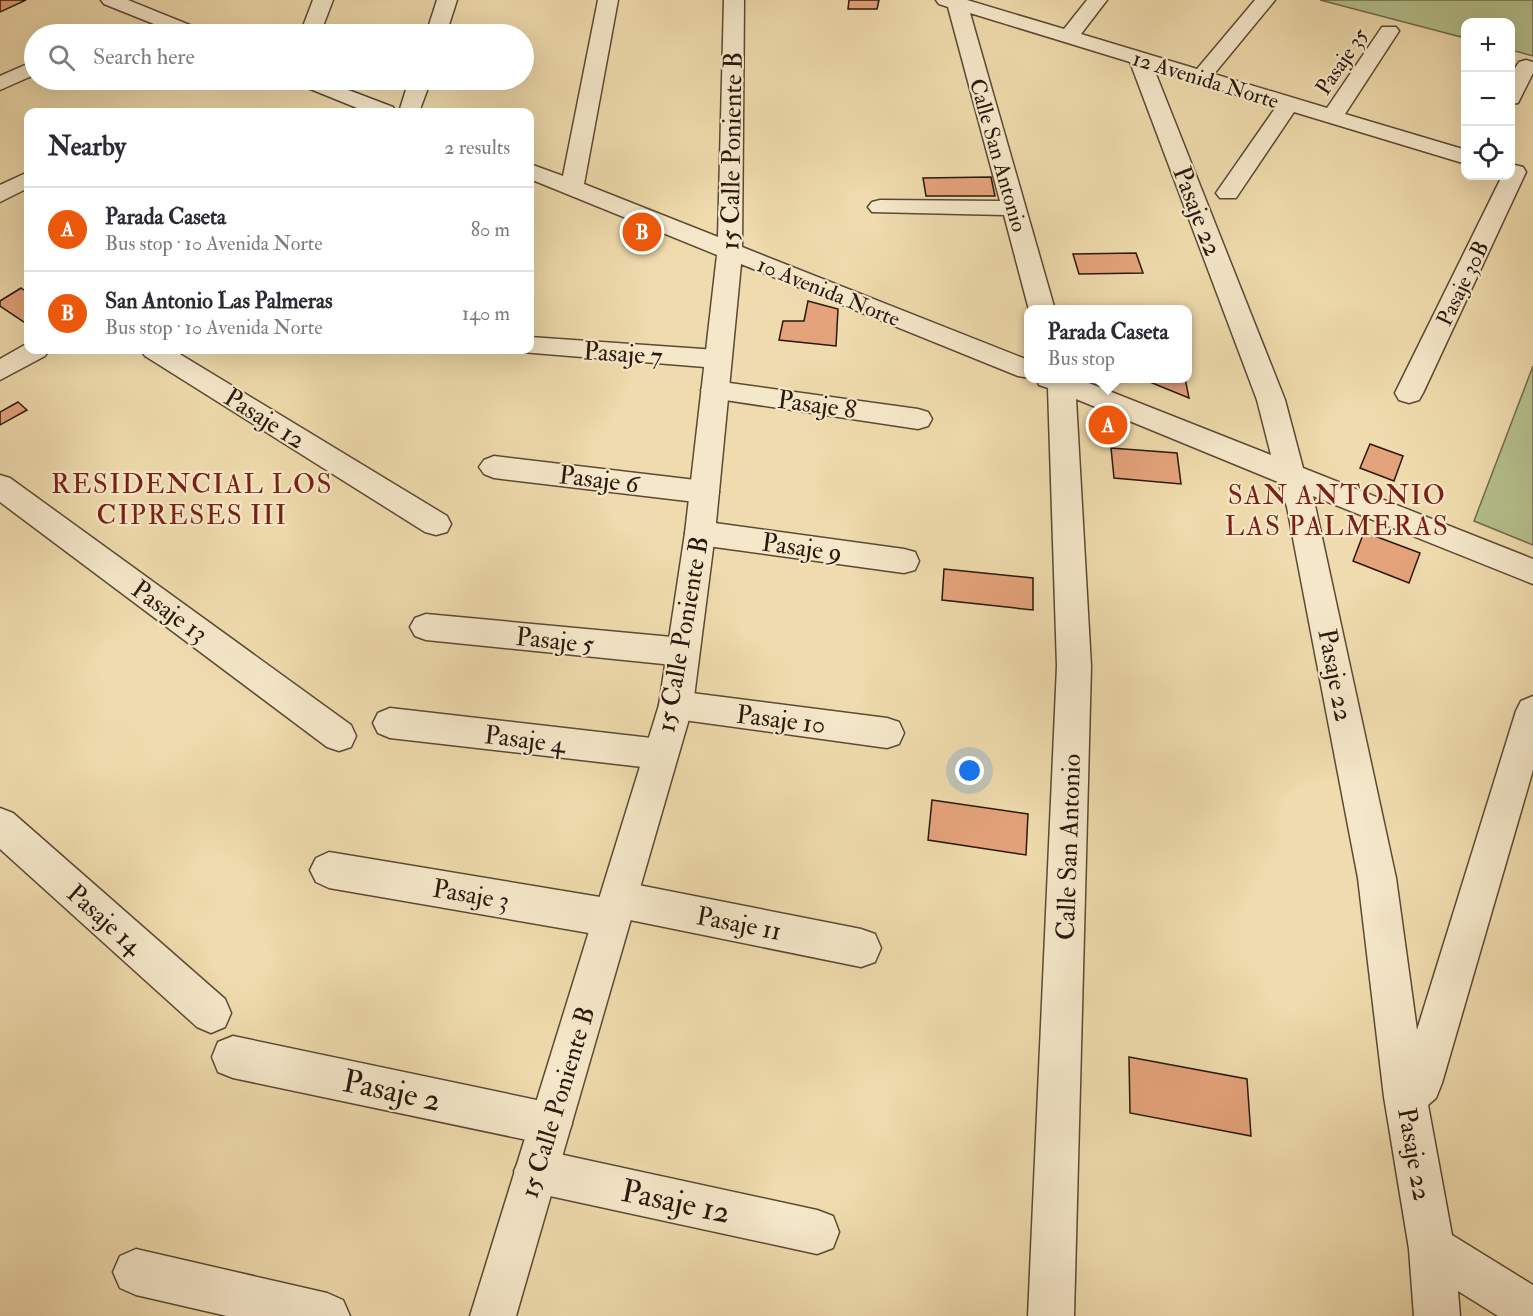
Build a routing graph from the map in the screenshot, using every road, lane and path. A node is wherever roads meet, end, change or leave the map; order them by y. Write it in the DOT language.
graph roads {
  1 [pos="111,0"];
  2 [pos="323,0"];
  3 [pos="447,0"];
  4 [pos="608,0"];
  5 [pos="734,0"];
  6 [pos="1097,0"];
  7 [pos="1265,0"];
  8 [pos="952,1"];
  9 [pos="151,7"];
  10 [pos="179,24"];
  11 [pos="314,24"];
  12 [pos="439,24"];
  13 [pos="1389,31"];
  14 [pos="1069,37"];
  15 [pos="1139,58"];
  16 [pos="1526,66"];
  17 [pos="24,72"];
  18 [pos="1201,77"];
  19 [pos="0,84"];
  20 [pos="1515,88"];
  21 [pos="330,90"];
  22 [pos="417,90"];
  23 [pos="1289,104"];
  24 [pos="375,108"];
  25 [pos="410,108"];
  26 [pos="1332,117"];
  27 [pos="1461,156"];
  28 [pos="534,173"];
  29 [pos="1520,174"];
  30 [pos="24,181"];
  31 [pos="572,188"];
  32 [pos="1228,193"];
  33 [pos="0,195"];
  34 [pos="880,207"];
  35 [pos="1014,207"];
  36 [pos="730,251"];
  37 [pos="1041,305"];
  38 [pos="534,347"];
  39 [pos="29,354"];
  40 [pos="160,354"];
  41 [pos="1024,368"];
  42 [pos="0,372"];
  43 [pos="716,375"];
  44 [pos="1057,383"];
  45 [pos="1064,383"];
  46 [pos="1409,393"];
  47 [pos="918,418"];
  48 [pos="494,467"];
  49 [pos="1290,474"];
  50 [pos="0,486"];
  51 [pos="704,492"];
  52 [pos="436,524"];
  53 [pos="700,533"];
  54 [pos="904,561"];
  55 [pos="1533,572"];
  56 [pos="426,627"];
  57 [pos="683,652"];
  58 [pos="676,705"];
  59 [pos="1533,711"];
  60 [pos="390,723"];
  61 [pos="886,733"];
  62 [pos="339,736"];
  63 [pos="660,754"];
  64 [pos="0,825"];
  65 [pos="329,870"];
  66 [pos="615,908"];
  67 [pos="861,948"];
  68 [pos="210,1013"];
  69 [pos="233,1057"];
  70 [pos="1404,1097"];
  71 [pos="551,1124"];
  72 [pos="536,1171"];
  73 [pos="817,1232"];
  74 [pos="1432,1249"];
  75 [pos="136,1272"];
  76 [pos="1533,1311"];
  77 [pos="327,1316"];
  78 [pos="493,1316"];
  79 [pos="1051,1316"];
  80 [pos="1437,1316"];
  1 -- 9 [label="street"];
  2 -- 11 [label="street"];
  3 -- 12 [label="street"];
  4 -- 31 [label="street"];
  5 -- 36 [label="street, 15 Calle Poniente B"];
  6 -- 14 [label="street"];
  7 -- 18 [label="street"];
  8 -- 14 [label="street, 12 Avenida Norte"];
  8 -- 35 [label="street, Calle San Antonio"];
  9 -- 10 [label="street"];
  13 -- 26 [label="street, Pasaje 35"];
  14 -- 15 [label="street, 12 Avenida Norte"];
  15 -- 18 [label="street, 12 Avenida Norte"];
  15 -- 49 [label="street, Pasaje 22"];
  16 -- 20 [label="street"];
  17 -- 19 [label="street"];
  18 -- 23 [label="street, 12 Avenida Norte"];
  21 -- 24 [label="street"];
  22 -- 25 [label="street"];
  23 -- 26 [label="street, 12 Avenida Norte"];
  23 -- 32 [label="street"];
  26 -- 27 [label="street, 12 Avenida Norte"];
  28 -- 31 [label="street, 10 Avenida Norte"];
  29 -- 46 [label="street, Pasaje 30B"];
  30 -- 33 [label="street"];
  31 -- 36 [label="street, 10 Avenida Norte"];
  34 -- 35 [label="street"];
  35 -- 37 [label="street, Calle San Antonio"];
  36 -- 41 [label="street, 10 Avenida Norte"];
  36 -- 43 [label="street, 15 Calle Poniente B"];
  38 -- 43 [label="street, Pasaje 7"];
  39 -- 42 [label="street"];
  40 -- 52 [label="street, Pasaje 12"];
  43 -- 47 [label="street, Pasaje 8"];
  43 -- 51 [label="street, 15 Calle Poniente B"];
  44 -- 79 [label="street, Calle San Antonio"];
  45 -- 49 [label="street"];
  48 -- 51 [label="street, Pasaje 6"];
  49 -- 55 [label="street"];
  49 -- 70 [label="street, Pasaje 22"];
  50 -- 62 [label="street, Pasaje 13"];
  51 -- 53 [label="street, 15 Calle Poniente B"];
  53 -- 54 [label="street, Pasaje 9"];
  53 -- 57 [label="street, 15 Calle Poniente B"];
  56 -- 57 [label="street, Pasaje 5"];
  57 -- 58 [label="street, 15 Calle Poniente B"];
  58 -- 61 [label="street, Pasaje 10"];
  58 -- 63 [label="street, 15 Calle Poniente B"];
  59 -- 70 [label="street"];
  60 -- 63 [label="street, Pasaje 4"];
  63 -- 66 [label="street, 15 Calle Poniente B"];
  64 -- 68 [label="street, Pasaje 14"];
  65 -- 66 [label="street, Pasaje 3"];
  66 -- 67 [label="street, Pasaje 11"];
  66 -- 71 [label="street, 15 Calle Poniente B"];
  69 -- 71 [label="street, Pasaje 2"];
  70 -- 74 [label="street, Pasaje 22"];
  71 -- 72 [label="street, 15 Calle Poniente B"];
  72 -- 73 [label="street, Pasaje 12"];
  72 -- 78 [label="street, 15 Calle Poniente B"];
  74 -- 76 [label="street"];
  74 -- 80 [label="street, Pasaje 22"];
  75 -- 77 [label="street"];
}
